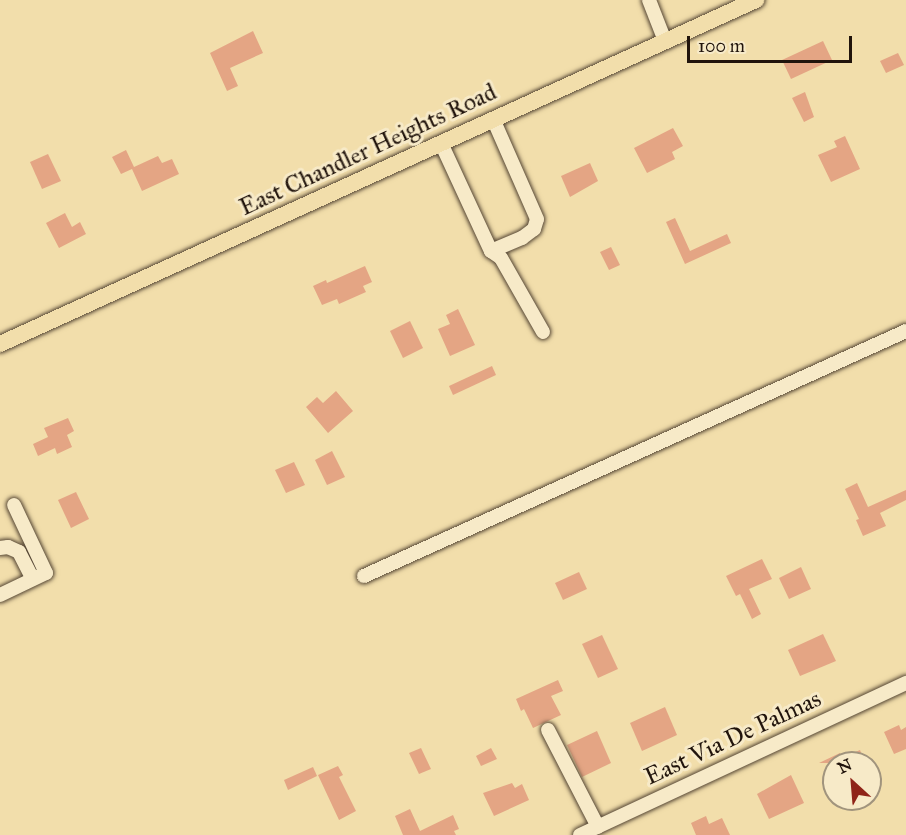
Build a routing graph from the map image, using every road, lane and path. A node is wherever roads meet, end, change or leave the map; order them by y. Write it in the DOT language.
graph roads {
  1 [pos="649,0"];
  2 [pos="751,1"];
  3 [pos="665,41"];
  4 [pos="493,119"];
  5 [pos="441,143"];
  6 [pos="491,251"];
  7 [pos="906,331"];
  8 [pos="543,332"];
  9 [pos="0,344"];
  10 [pos="14,505"];
  11 [pos="3,549"];
  12 [pos="364,576"];
  13 [pos="33,579"];
  14 [pos="0,596"];
  15 [pos="906,682"];
  16 [pos="548,730"];
  17 [pos="598,826"];
  18 [pos="580,835"];
  1 -- 3 [label="street"];
  2 -- 3 [label="main road, East Chandler Heights Road"];
  3 -- 4 [label="main road, East Chandler Heights Road"];
  4 -- 5 [label="main road, East Chandler Heights Road"];
  4 -- 6 [label="street"];
  5 -- 6 [label="street"];
  5 -- 9 [label="main road, East Chandler Heights Road"];
  6 -- 8 [label="street"];
  7 -- 12 [label="street"];
  10 -- 13 [label="street"];
  11 -- 13 [label="street"];
  13 -- 14 [label="street"];
  15 -- 17 [label="street, East Via De Palmas"];
  16 -- 17 [label="street"];
  17 -- 18 [label="street, East Via De Palmas"];
}
